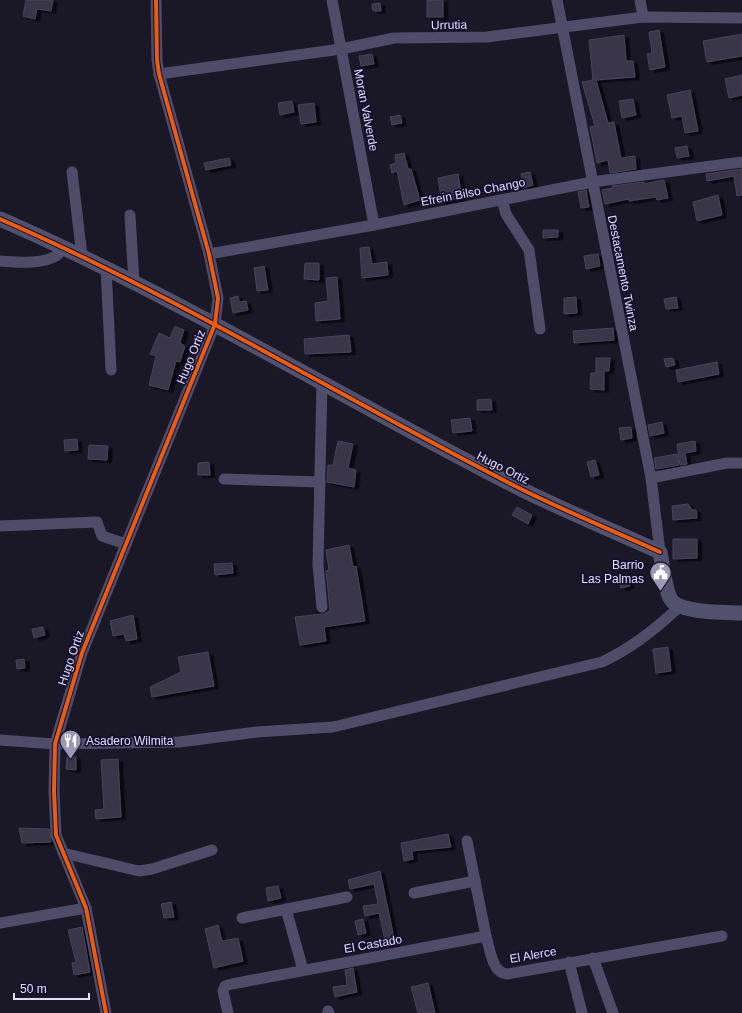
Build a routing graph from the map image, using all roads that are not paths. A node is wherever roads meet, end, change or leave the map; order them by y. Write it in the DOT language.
graph roads {
  1 [pos="156,0"];
  2 [pos="332,0"];
  3 [pos="556,0"];
  4 [pos="640,0"];
  5 [pos="643,17"];
  6 [pos="742,18"];
  7 [pos="562,26"];
  8 [pos="341,49"];
  9 [pos="159,74"];
  10 [pos="742,162"];
  11 [pos="72,172"];
  12 [pos="592,182"];
  13 [pos="502,200"];
  14 [pos="130,215"];
  15 [pos="0,219"];
  16 [pos="374,225"];
  17 [pos="65,247"];
  18 [pos="209,254"];
  19 [pos="82,256"];
  20 [pos="0,261"];
  21 [pos="106,268"];
  22 [pos="134,282"];
  23 [pos="215,324"];
  24 [pos="540,329"];
  25 [pos="111,370"];
  26 [pos="322,382"];
  27 [pos="742,464"];
  28 [pos="651,478"];
  29 [pos="224,479"];
  30 [pos="320,482"];
  31 [pos="0,526"];
  32 [pos="126,544"];
  33 [pos="660,552"];
  34 [pos="680,606"];
  35 [pos="322,607"];
  36 [pos="742,613"];
  37 [pos="0,740"];
  38 [pos="55,744"];
  39 [pos="467,841"];
  40 [pos="212,850"];
  41 [pos="63,852"];
  42 [pos="475,881"];
  43 [pos="414,893"];
  44 [pos="347,897"];
  45 [pos="86,908"];
  46 [pos="286,909"];
  47 [pos="242,918"];
  48 [pos="0,923"];
  49 [pos="486,936"];
  50 [pos="722,936"];
  51 [pos="593,958"];
  52 [pos="569,962"];
  53 [pos="303,970"];
  54 [pos="106,1013"];
  55 [pos="228,1013"];
  56 [pos="582,1013"];
  57 [pos="613,1013"];
  1 -- 9 [label="street, Hugo Ortiz"];
  2 -- 8 [label="street, Moran Valverde"];
  3 -- 7 [label="street, Destacamento Twinza"];
  4 -- 5 [label="street"];
  5 -- 6 [label="street, Urrutia"];
  5 -- 7 [label="street, Urrutia"];
  7 -- 8 [label="street, Urrutia"];
  7 -- 12 [label="street, Destacamento Twinza"];
  8 -- 9 [label="street, Urrutia"];
  8 -- 16 [label="street, Moran Valverde"];
  9 -- 18 [label="street, Hugo Ortiz"];
  10 -- 12 [label="street, Efrein Bilso Chango"];
  11 -- 19 [label="street"];
  12 -- 13 [label="street, Efrein Bilso Chango"];
  12 -- 28 [label="street, Destacamento Twinza"];
  13 -- 16 [label="street, Efrein Bilso Chango"];
  13 -- 24 [label="street"];
  14 -- 22 [label="street"];
  15 -- 17 [label="street"];
  16 -- 18 [label="street, Efrein Bilso Chango"];
  17 -- 19 [label="street"];
  17 -- 20 [label="street"];
  18 -- 23 [label="street, Hugo Ortiz"];
  19 -- 21 [label="street"];
  21 -- 22 [label="street"];
  21 -- 25 [label="street"];
  22 -- 23 [label="street"];
  23 -- 26 [label="street, Hugo Ortiz"];
  23 -- 32 [label="street, Hugo Ortiz"];
  26 -- 30 [label="street"];
  26 -- 33 [label="street, Hugo Ortiz"];
  27 -- 28 [label="street"];
  28 -- 33 [label="street, Destacamento Twinza"];
  29 -- 30 [label="street"];
  30 -- 35 [label="street"];
  31 -- 32 [label="street"];
  32 -- 38 [label="street, Hugo Ortiz"];
  33 -- 34 [label="street"];
  34 -- 36 [label="street"];
  34 -- 38 [label="street"];
  37 -- 38 [label="street"];
  38 -- 41 [label="street, Hugo Ortiz"];
  39 -- 42 [label="street"];
  40 -- 41 [label="street"];
  41 -- 45 [label="street, Hugo Ortiz"];
  42 -- 43 [label="street"];
  42 -- 49 [label="street"];
  44 -- 46 [label="street"];
  45 -- 48 [label="street"];
  45 -- 54 [label="street, Hugo Ortiz"];
  46 -- 47 [label="street"];
  46 -- 53 [label="street"];
  49 -- 52 [label="street, El Alerce"];
  49 -- 53 [label="street, El Castado"];
  50 -- 51 [label="street, El Alerce"];
  51 -- 52 [label="street, El Alerce"];
  51 -- 57 [label="street"];
  52 -- 56 [label="street"];
  53 -- 55 [label="street, El Castado"];
}
